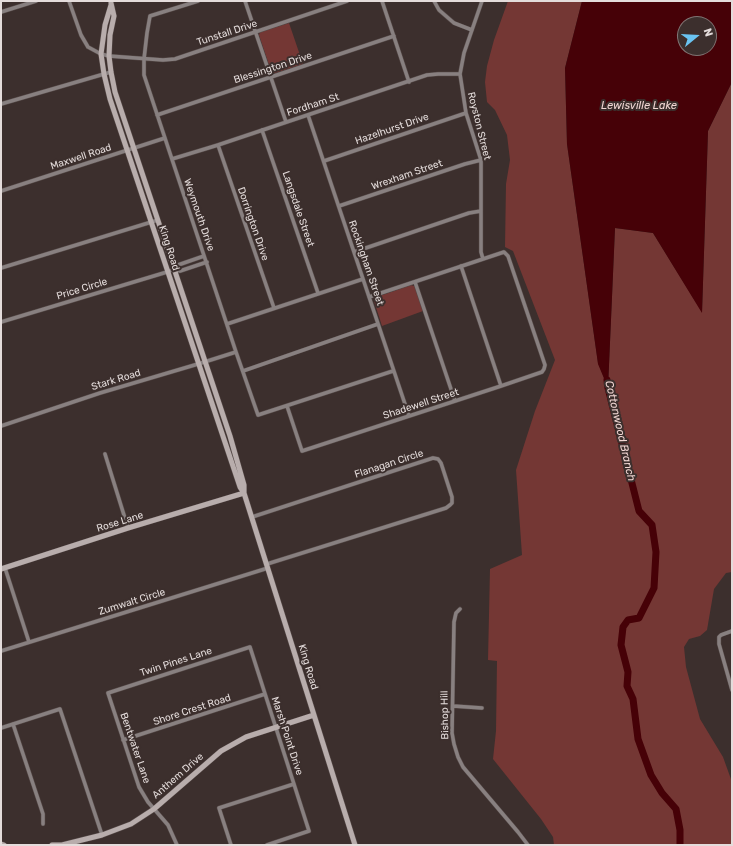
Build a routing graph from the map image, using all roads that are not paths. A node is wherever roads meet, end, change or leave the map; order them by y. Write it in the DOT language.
graph roads {
  1 [pos="36,1"];
  2 [pos="69,1"];
  3 [pos="198,1"];
  4 [pos="245,1"];
  5 [pos="346,1"];
  6 [pos="382,1"];
  7 [pos="434,1"];
  8 [pos="482,1"];
  9 [pos="112,2"];
  10 [pos="1,12"];
  11 [pos="472,30"];
  12 [pos="256,32"];
  13 [pos="394,36"];
  14 [pos="102,54"];
  15 [pos="109,56"];
  16 [pos="144,59"];
  17 [pos="111,72"];
  18 [pos="104,74"];
  19 [pos="460,74"];
  20 [pos="271,77"];
  21 [pos="409,82"];
  22 [pos="1,104"];
  23 [pos="466,113"];
  24 [pos="157,115"];
  25 [pos="308,115"];
  26 [pos="286,122"];
  27 [pos="262,130"];
  28 [pos="165,138"];
  29 [pos="218,145"];
  30 [pos="134,148"];
  31 [pos="126,151"];
  32 [pos="172,159"];
  33 [pos="481,160"];
  34 [pos="324,161"];
  35 [pos="1,191"];
  36 [pos="339,206"];
  37 [pos="481,211"];
  38 [pos="158,220"];
  39 [pos="151,223"];
  40 [pos="354,252"];
  41 [pos="204,256"];
  42 [pos="483,259"];
  43 [pos="207,262"];
  44 [pos="461,266"];
  45 [pos="1,268"];
  46 [pos="174,269"];
  47 [pos="167,272"];
  48 [pos="363,278"];
  49 [pos="415,282"];
  50 [pos="318,294"];
  51 [pos="369,297"];
  52 [pos="184,298"];
  53 [pos="176,300"];
  54 [pos="274,308"];
  55 [pos="1,322"];
  56 [pos="227,324"];
  57 [pos="378,324"];
  58 [pos="236,352"];
  59 [pos="205,362"];
  60 [pos="198,364"];
  61 [pos="243,371"];
  62 [pos="393,371"];
  63 [pos="501,386"];
  64 [pos="456,401"];
  65 [pos="287,406"];
  66 [pos="220,407"];
  67 [pos="214,410"];
  68 [pos="409,416"];
  69 [pos="1,426"];
  70 [pos="105,454"];
  71 [pos="244,493"];
  72 [pos="252,517"];
  73 [pos="128,528"];
  74 [pos="267,566"];
  75 [pos="3,569"];
  76 [pos="460,609"];
  77 [pos="732,632"];
  78 [pos="29,642"];
  79 [pos="250,646"];
  80 [pos="1,650"];
  81 [pos="732,674"];
  82 [pos="728,675"];
  83 [pos="732,690"];
  84 [pos="108,693"];
  85 [pos="265,694"];
  86 [pos="453,706"];
  87 [pos="482,708"];
  88 [pos="314,715"];
  89 [pos="13,724"];
  90 [pos="276,727"];
  91 [pos="1,728"];
  92 [pos="123,740"];
  93 [pos="294,784"];
  94 [pos="154,809"];
  95 [pos="43,824"];
  96 [pos="102,835"];
  97 [pos="1,844"];
  98 [pos="4,845"];
  99 [pos="52,845"];
  100 [pos="177,845"];
  101 [pos="231,845"];
  102 [pos="267,845"];
  103 [pos="356,845"];
  104 [pos="528,845"];
  1 -- 10 [label="street"];
  2 -- 14 [label="street, Tunstall Drive"];
  3 -- 16 [label="street, Weymouth Drive"];
  4 -- 12 [label="street"];
  5 -- 12 [label="street, Tunstall Drive"];
  6 -- 13 [label="street"];
  7 -- 11 [label="street"];
  8 -- 11 [label="street, Royston Street"];
  9 -- 14 [label="street, King Road"];
  9 -- 15 [label="street, King Road"];
  11 -- 19 [label="street, Royston Street"];
  12 -- 16 [label="street, Tunstall Drive"];
  12 -- 20 [label="street"];
  13 -- 20 [label="street, Blessington Drive"];
  13 -- 21 [label="street"];
  14 -- 15 [label="street, Tunstall Drive"];
  14 -- 18 [label="street, King Road"];
  15 -- 16 [label="street, Tunstall Drive"];
  15 -- 17 [label="street, King Road"];
  16 -- 24 [label="street, Weymouth Drive"];
  17 -- 18 [label="street"];
  17 -- 30 [label="street, King Road"];
  18 -- 22 [label="street"];
  18 -- 31 [label="street, King Road"];
  19 -- 21 [label="street, Fordham St"];
  19 -- 23 [label="street, Royston Street"];
  20 -- 24 [label="street, Blessington Drive"];
  20 -- 26 [label="street"];
  21 -- 25 [label="street, Fordham St"];
  23 -- 33 [label="street, Royston Street"];
  23 -- 34 [label="street, Hazelhurst Drive"];
  24 -- 28 [label="street, Weymouth Drive"];
  25 -- 26 [label="street, Fordham St"];
  25 -- 34 [label="street, Rockingham Street"];
  26 -- 27 [label="street, Fordham St"];
  27 -- 29 [label="street, Fordham St"];
  27 -- 50 [label="street, Langsdale Street"];
  28 -- 30 [label="street, Maxwell Road"];
  28 -- 32 [label="street, Weymouth Drive"];
  29 -- 32 [label="street, Fordham St"];
  29 -- 54 [label="street, Dorrington Drive"];
  30 -- 31 [label="street, Maxwell Road"];
  30 -- 38 [label="street, King Road"];
  31 -- 35 [label="street, Maxwell Road"];
  31 -- 39 [label="street, King Road"];
  32 -- 41 [label="street, Weymouth Drive"];
  33 -- 36 [label="street, Wrexham Street"];
  33 -- 37 [label="street, Royston Street"];
  34 -- 36 [label="street, Rockingham Street"];
  36 -- 40 [label="street, Rockingham Street"];
  37 -- 40 [label="street"];
  37 -- 42 [label="street, Royston Street"];
  38 -- 39 [label="street"];
  38 -- 46 [label="street, King Road"];
  39 -- 45 [label="street"];
  39 -- 47 [label="street, King Road"];
  40 -- 48 [label="street, Rockingham Street"];
  41 -- 43 [label="street, Weymouth Drive"];
  41 -- 46 [label="street"];
  42 -- 44 [label="street"];
  42 -- 63 [label="street, Shadewell Street"];
  43 -- 46 [label="street"];
  43 -- 56 [label="street, Weymouth Drive"];
  44 -- 49 [label="street"];
  44 -- 63 [label="street"];
  46 -- 47 [label="street, Price Circle"];
  46 -- 52 [label="street, King Road"];
  47 -- 53 [label="street, King Road"];
  47 -- 55 [label="street, Price Circle"];
  48 -- 50 [label="street"];
  48 -- 51 [label="street, Rockingham Street"];
  49 -- 51 [label="street"];
  49 -- 64 [label="street"];
  50 -- 54 [label="street"];
  51 -- 57 [label="street, Rockingham Street"];
  52 -- 53 [label="street"];
  52 -- 59 [label="street, King Road"];
  53 -- 60 [label="street, King Road"];
  54 -- 56 [label="street"];
  56 -- 58 [label="street, Weymouth Drive"];
  57 -- 61 [label="street"];
  57 -- 62 [label="street, Rockingham Street"];
  58 -- 59 [label="street, Stark Road"];
  58 -- 61 [label="street, Weymouth Drive"];
  59 -- 60 [label="street, Stark Road"];
  59 -- 66 [label="street, King Road"];
  60 -- 67 [label="street, King Road"];
  60 -- 69 [label="street, Stark Road"];
  61 -- 65 [label="street, Weymouth Drive"];
  62 -- 65 [label="street"];
  62 -- 68 [label="street, Rockingham Street"];
  63 -- 64 [label="street, Shadewell Street"];
  64 -- 68 [label="street, Shadewell Street"];
  65 -- 68 [label="street, Shadewell Street"];
  66 -- 67 [label="street"];
  66 -- 71 [label="street, King Road"];
  67 -- 71 [label="street, King Road"];
  70 -- 73 [label="street"];
  71 -- 72 [label="street, King Road"];
  71 -- 73 [label="street, Rose Lane"];
  72 -- 74 [label="street, King Road"];
  72 -- 74 [label="street, Flanagan Circle"];
  73 -- 75 [label="street, Rose Lane"];
  74 -- 78 [label="street, Zumwalt Circle"];
  74 -- 88 [label="street, King Road"];
  75 -- 78 [label="street"];
  76 -- 86 [label="street, Bishop Hill"];
  77 -- 82 [label="street"];
  78 -- 80 [label="street, Zumwalt Circle"];
  79 -- 84 [label="street, Twin Pines Lane"];
  79 -- 85 [label="street, Marsh Point Drive"];
  81 -- 82 [label="street"];
  82 -- 83 [label="street"];
  84 -- 92 [label="street, Bentwater Lane"];
  85 -- 90 [label="street, Marsh Point Drive"];
  85 -- 92 [label="street, Shore Crest Road"];
  86 -- 87 [label="street"];
  86 -- 104 [label="street, Bishop Hill"];
  88 -- 90 [label="street, Anthem Drive"];
  88 -- 103 [label="street, King Road"];
  89 -- 91 [label="street"];
  89 -- 95 [label="street"];
  89 -- 96 [label="street"];
  90 -- 93 [label="street, Marsh Point Drive"];
  90 -- 94 [label="street, Anthem Drive"];
  92 -- 94 [label="street, Bentwater Lane"];
  93 -- 101 [label="street"];
  93 -- 102 [label="street, Marsh Point Drive"];
  94 -- 96 [label="street, Anthem Drive"];
  94 -- 100 [label="street, Bentwater Lane"];
  96 -- 99 [label="street, Anthem Drive"];
  97 -- 98 [label="street"];
}
